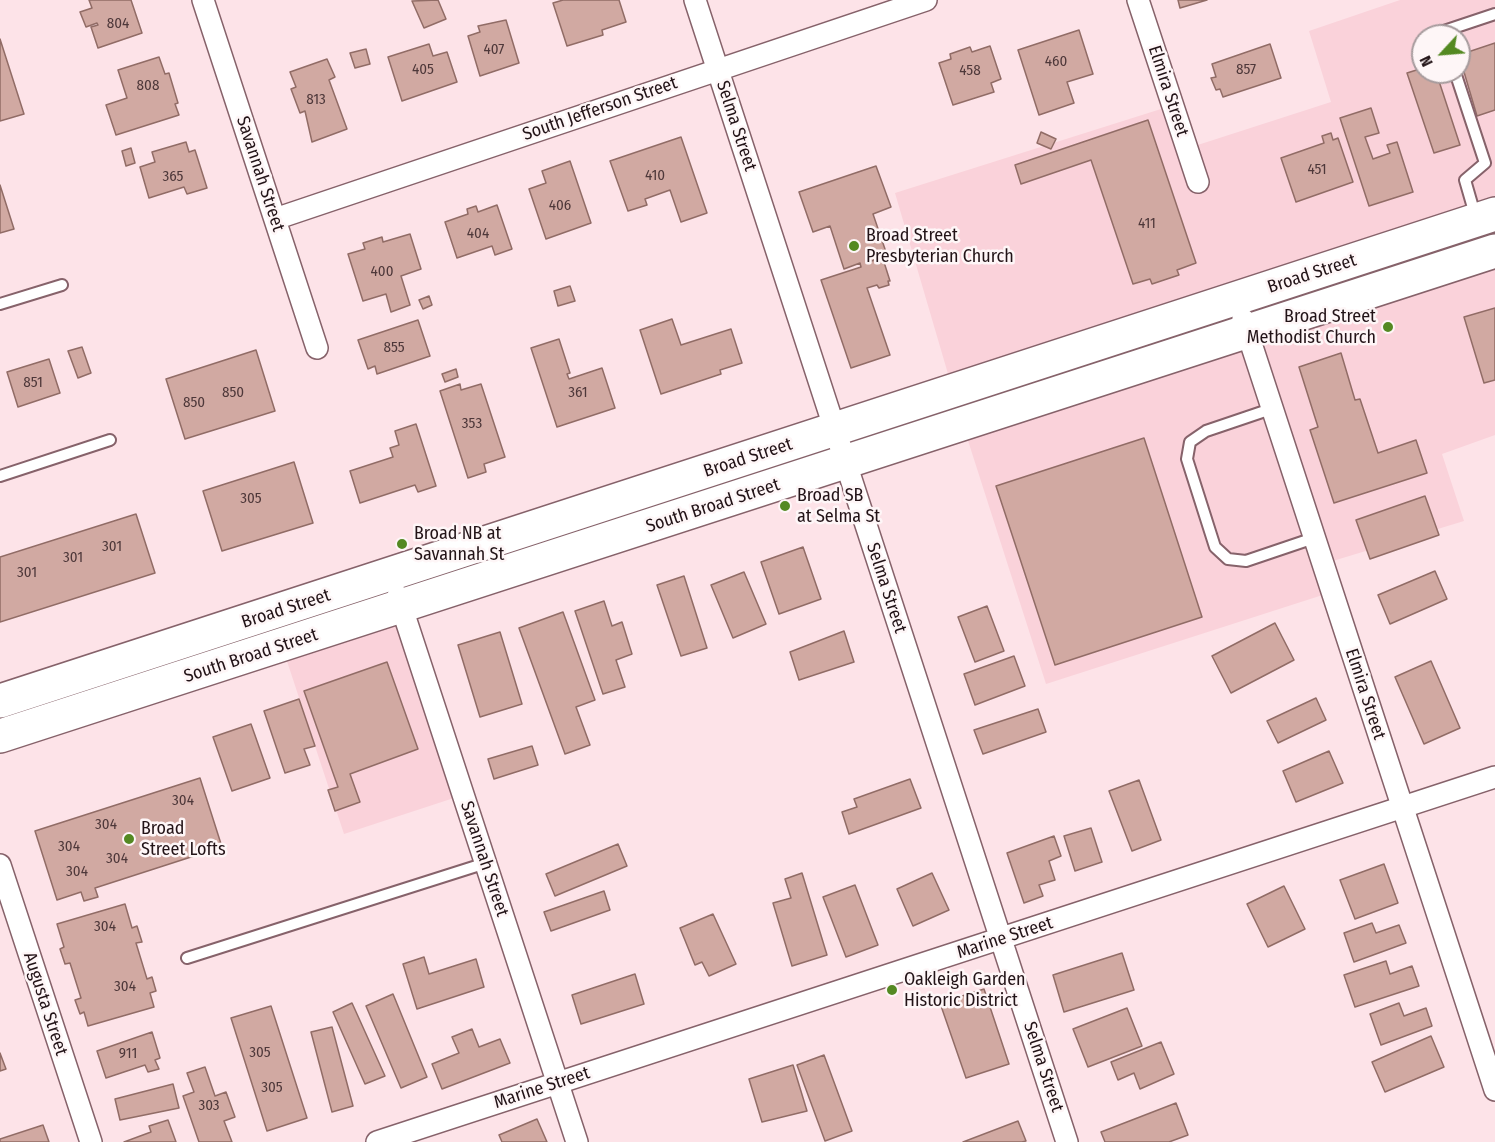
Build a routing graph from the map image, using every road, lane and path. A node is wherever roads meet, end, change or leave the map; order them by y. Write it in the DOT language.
graph roads {
  1 [pos="202,0"];
  2 [pos="695,0"];
  3 [pos="926,0"];
  4 [pos="1138,0"];
  5 [pos="1495,14"];
  6 [pos="1465,24"];
  7 [pos="717,69"];
  8 [pos="1459,84"];
  9 [pos="1198,182"];
  10 [pos="1486,217"];
  11 [pos="275,219"];
  12 [pos="1495,251"];
  13 [pos="62,285"];
  14 [pos="1236,299"];
  15 [pos="0,304"];
  16 [pos="1247,333"];
  17 [pos="317,348"];
  18 [pos="1271,409"];
  19 [pos="835,430"];
  20 [pos="110,440"];
  21 [pos="845,462"];
  22 [pos="0,476"];
  23 [pos="1314,538"];
  24 [pos="391,575"];
  25 [pos="401,608"];
  26 [pos="0,701"];
  27 [pos="0,736"];
  28 [pos="1495,777"];
  29 [pos="1402,808"];
  30 [pos="486,863"];
  31 [pos="0,865"];
  32 [pos="1001,939"];
  33 [pos="188,958"];
  34 [pos="558,1083"];
  35 [pos="1495,1090"];
  36 [pos="91,1142"];
  37 [pos="377,1142"];
  38 [pos="577,1142"];
  39 [pos="1067,1142"];
  1 -- 11 [label="street, Savannah Street"];
  2 -- 7 [label="street, Selma Street"];
  3 -- 7 [label="street, South Jefferson Street"];
  4 -- 9 [label="street, Elmira Street"];
  5 -- 6 [label="lane"];
  7 -- 11 [label="street, South Jefferson Street"];
  7 -- 19 [label="street, Selma Street"];
  8 -- 10 [label="lane"];
  10 -- 14 [label="main road, Broad Street"];
  11 -- 17 [label="street, Savannah Street"];
  12 -- 16 [label="main road, South Broad Street"];
  13 -- 15 [label="lane"];
  14 -- 16 [label="street, Elmira Street"];
  14 -- 19 [label="main road, Broad Street"];
  16 -- 18 [label="street, Elmira Street"];
  16 -- 21 [label="main road, South Broad Street"];
  18 -- 23 [label="street, Elmira Street"];
  18 -- 23 [label="lane"];
  19 -- 21 [label="street, Selma Street"];
  19 -- 24 [label="main road, Broad Street"];
  20 -- 22 [label="lane"];
  21 -- 25 [label="main road, South Broad Street"];
  21 -- 32 [label="street, Selma Street"];
  23 -- 29 [label="street, Elmira Street"];
  24 -- 25 [label="street, Savannah Street"];
  24 -- 26 [label="main road, Broad Street"];
  25 -- 27 [label="main road, South Broad Street"];
  25 -- 30 [label="street, Savannah Street"];
  28 -- 29 [label="street, Marine Street"];
  29 -- 32 [label="street, Marine Street"];
  29 -- 35 [label="street, Elmira Street"];
  30 -- 33 [label="lane"];
  30 -- 34 [label="street, Savannah Street"];
  31 -- 36 [label="street, Augusta Street"];
  32 -- 34 [label="street, Marine Street"];
  32 -- 39 [label="street, Selma Street"];
  34 -- 37 [label="street, Marine Street"];
  34 -- 38 [label="street, Savannah Street"];
}
